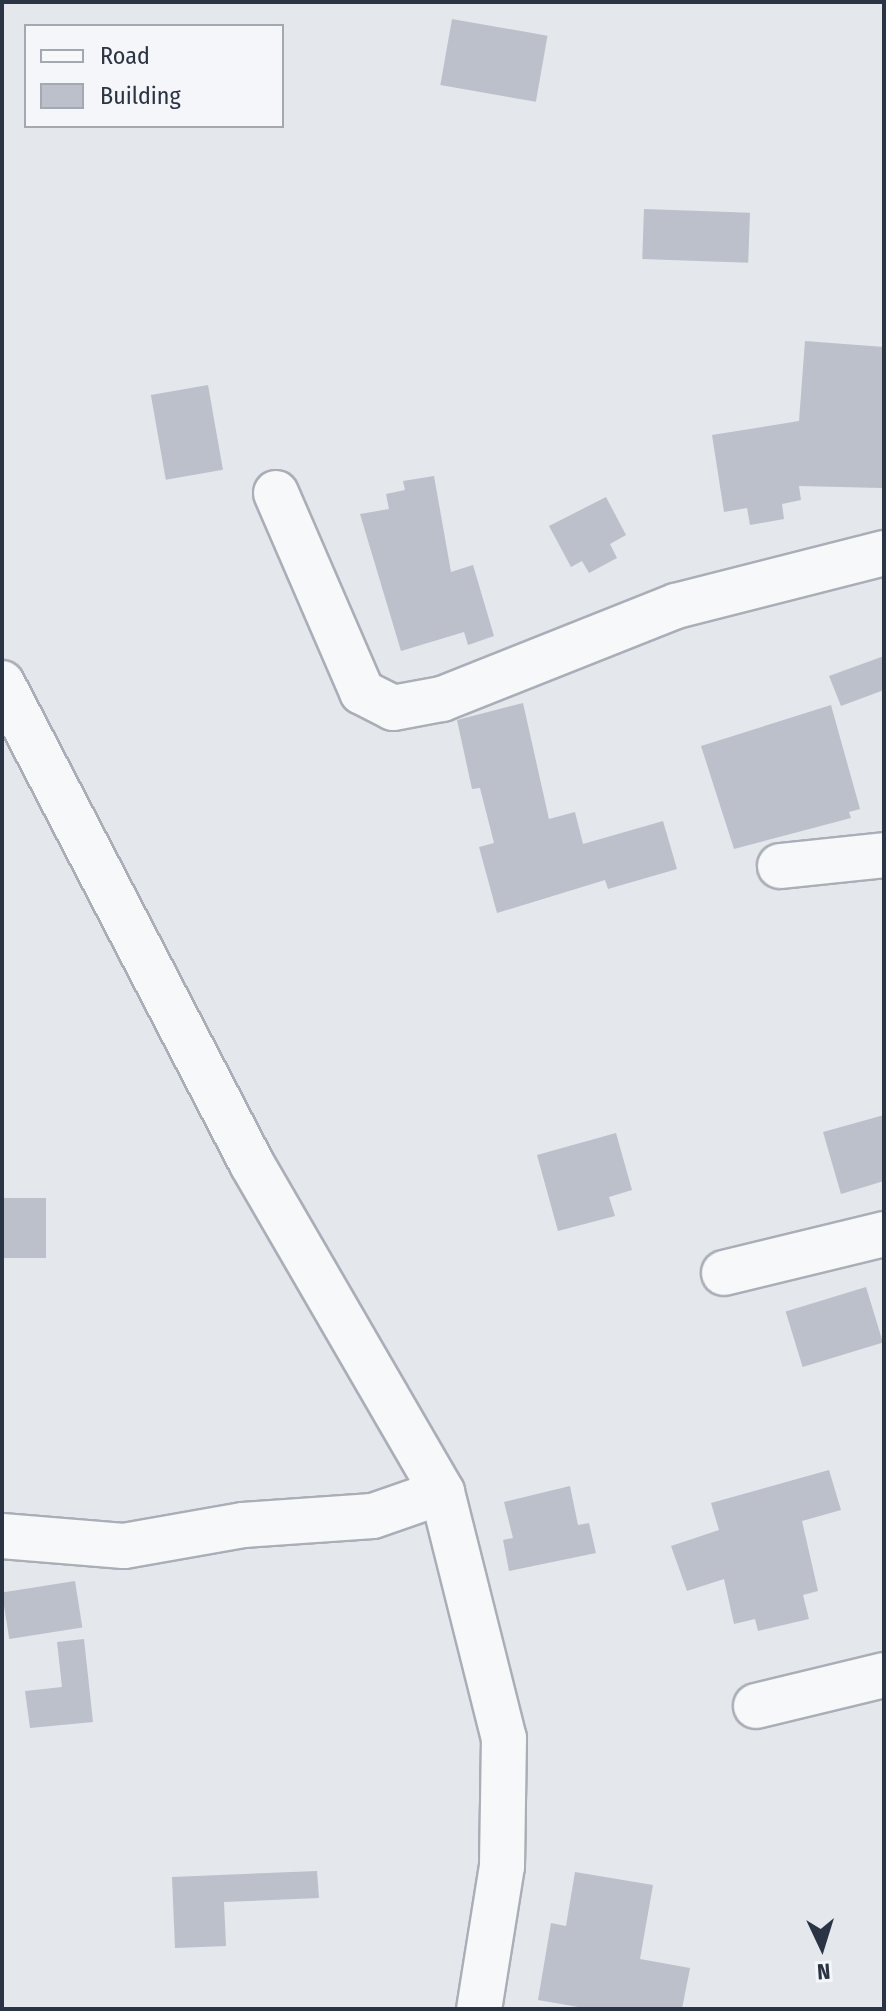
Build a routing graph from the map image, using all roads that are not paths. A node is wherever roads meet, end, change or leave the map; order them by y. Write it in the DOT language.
graph roads {
  1 [pos="276,493"];
  2 [pos="884,553"];
  3 [pos="2,683"];
  4 [pos="884,855"];
  5 [pos="780,866"];
  6 [pos="884,1234"];
  7 [pos="724,1273"];
  8 [pos="442,1492"];
  9 [pos="2,1536"];
  10 [pos="884,1675"];
  11 [pos="756,1706"];
  12 [pos="479,2009"];
  1 -- 2 [label="street"];
  3 -- 8 [label="street"];
  4 -- 5 [label="street"];
  6 -- 7 [label="street"];
  8 -- 9 [label="street"];
  8 -- 12 [label="street"];
  10 -- 11 [label="street"];
}
